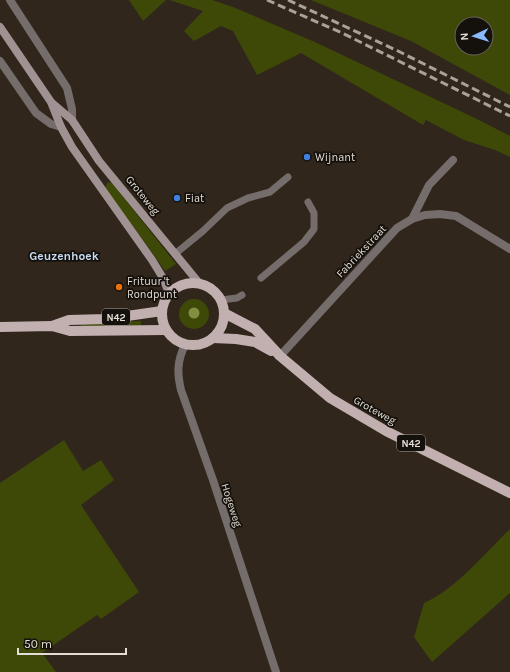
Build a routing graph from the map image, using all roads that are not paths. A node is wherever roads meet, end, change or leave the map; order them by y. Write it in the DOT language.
graph roads {
  1 [pos="10,0"];
  2 [pos="0,27"];
  3 [pos="0,61"];
  4 [pos="52,102"];
  5 [pos="72,120"];
  6 [pos="61,127"];
  7 [pos="453,160"];
  8 [pos="288,177"];
  9 [pos="308,202"];
  10 [pos="412,219"];
  11 [pos="510,248"];
  12 [pos="175,254"];
  13 [pos="261,278"];
  14 [pos="199,283"];
  15 [pos="169,293"];
  16 [pos="242,295"];
  17 [pos="221,300"];
  18 [pos="162,311"];
  19 [pos="224,313"];
  20 [pos="52,326"];
  21 [pos="0,327"];
  22 [pos="166,330"];
  23 [pos="214,338"];
  24 [pos="185,345"];
  25 [pos="280,356"];
  26 [pos="510,493"];
  27 [pos="276,672"];
  1 -- 5 [label="street, Groteweg"];
  2 -- 4 [label="main road, Groteweg"];
  3 -- 6 [label="street"];
  4 -- 5 [label="main road, Groteweg"];
  4 -- 6 [label="main road, Groteweg"];
  5 -- 12 [label="main road, Groteweg"];
  6 -- 15 [label="main road, Groteweg"];
  7 -- 10 [label="street, Fabriekstraat"];
  8 -- 12 [label="lane"];
  9 -- 13 [label="lane"];
  10 -- 11 [label="street"];
  10 -- 25 [label="street, Fabriekstraat"];
  12 -- 14 [label="main road, Groteweg"];
  14 -- 15 [label="main road"];
  14 -- 17 [label="main road, Groteweg"];
  15 -- 18 [label="main road"];
  16 -- 17 [label="lane"];
  17 -- 19 [label="main road"];
  18 -- 20 [label="main road, N42"];
  18 -- 22 [label="main road"];
  19 -- 23 [label="main road"];
  19 -- 25 [label="main road, Groteweg / N42"];
  20 -- 21 [label="main road, N42"];
  20 -- 22 [label="main road, N42"];
  22 -- 24 [label="main road"];
  23 -- 24 [label="main road, Groteweg"];
  23 -- 25 [label="main road, Groteweg / N42"];
  24 -- 27 [label="street, Hogeweg"];
  25 -- 26 [label="main road, Groteweg / N42"];
}
